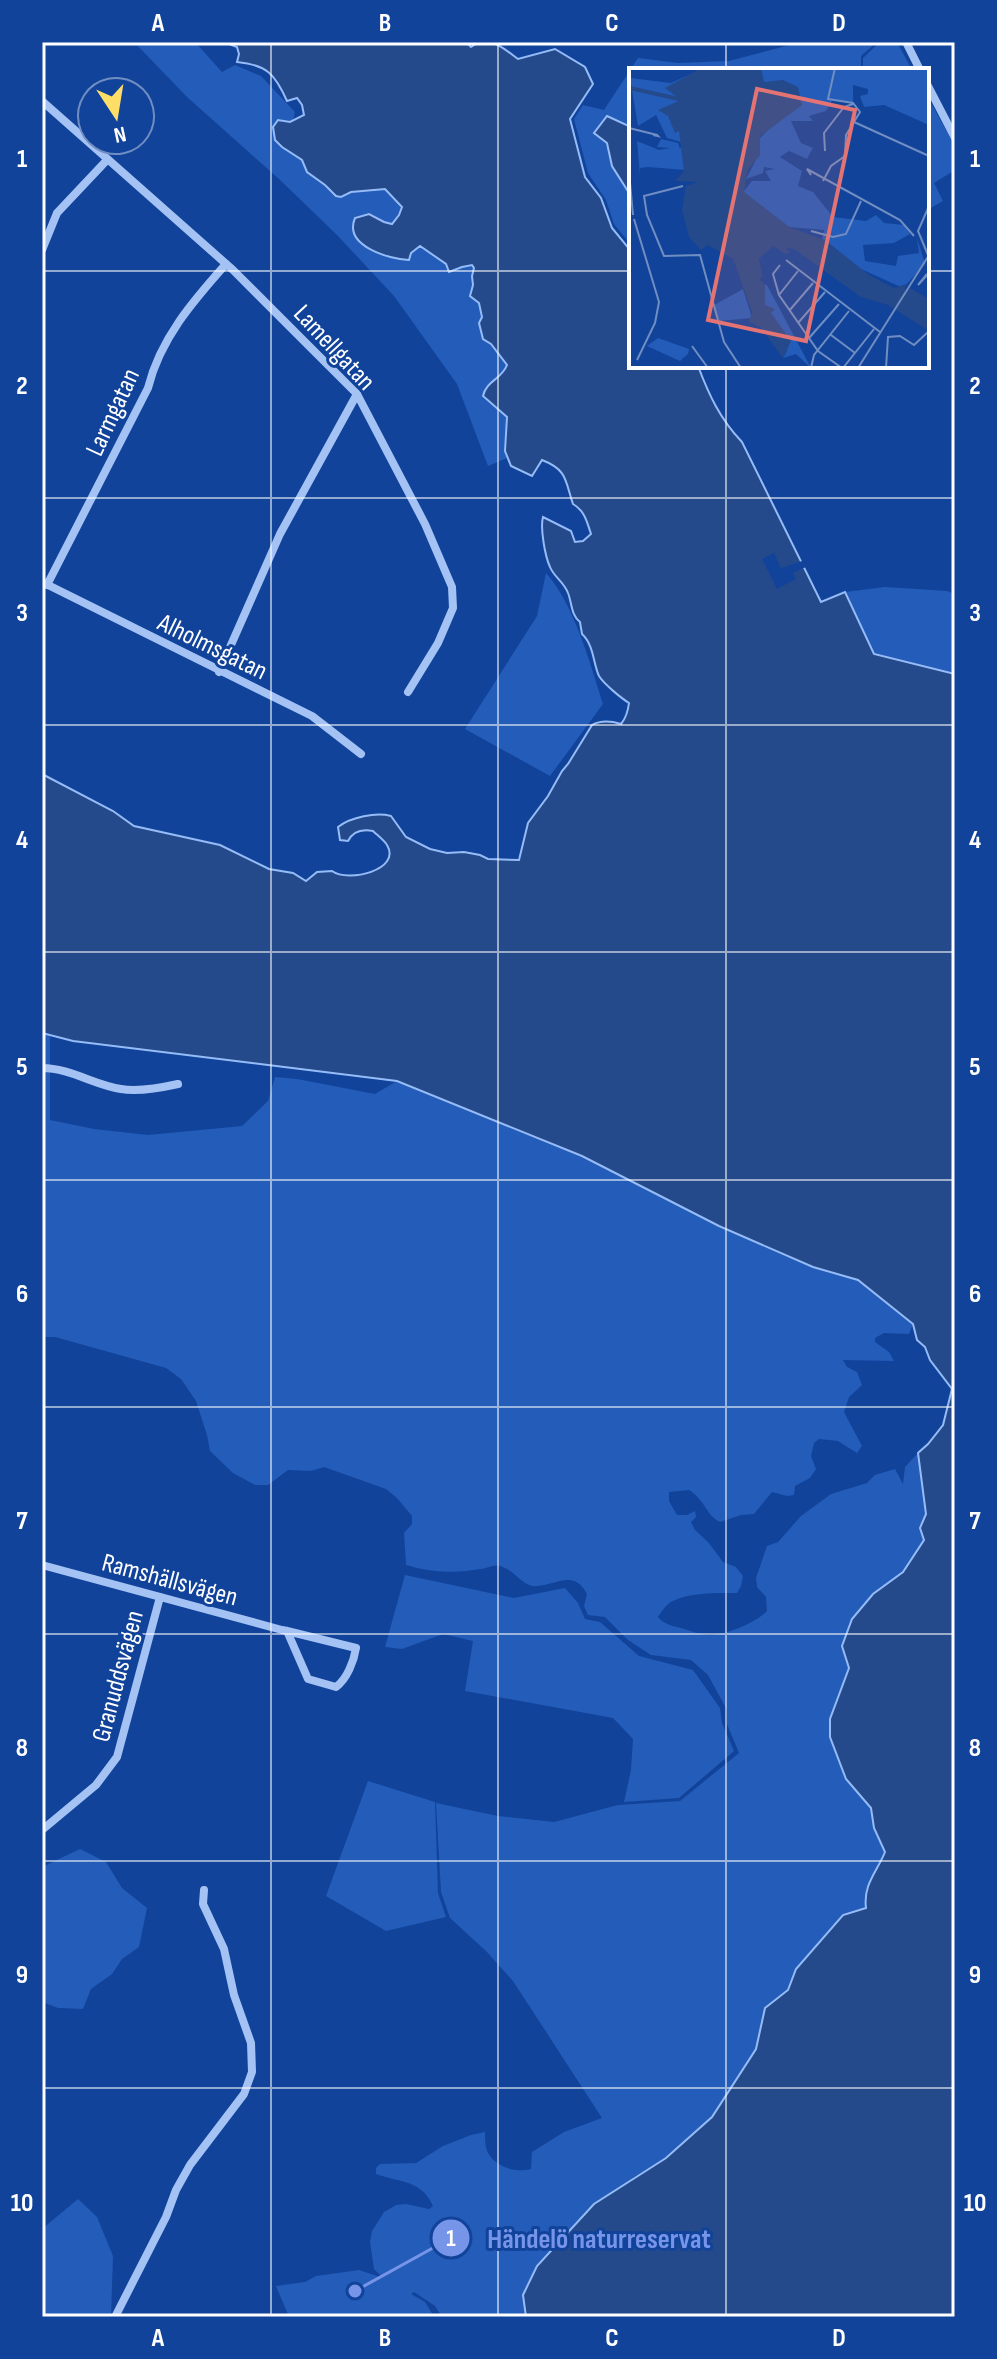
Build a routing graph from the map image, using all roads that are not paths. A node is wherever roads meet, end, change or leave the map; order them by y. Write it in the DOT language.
graph roads {
  1 [pos="906,42"];
  2 [pos="919,68"];
  3 [pos="929,88"];
  4 [pos="42,101"];
  5 [pos="955,138"];
  6 [pos="107,160"];
  7 [pos="42,250"];
  8 [pos="226,264"];
  9 [pos="357,394"];
  10 [pos="45,584"];
  11 [pos="219,672"];
  12 [pos="408,692"];
  13 [pos="361,754"];
  14 [pos="42,1068"];
  15 [pos="178,1084"];
  16 [pos="42,1565"];
  17 [pos="160,1597"];
  18 [pos="287,1631"];
  19 [pos="42,1830"];
  20 [pos="204,1890"];
  21 [pos="115,2317"];
  1 -- 2 [label="street"];
  3 -- 5 [label="street"];
  4 -- 6 [label="street, Lamellgatan"];
  6 -- 7 [label="street"];
  6 -- 8 [label="street, Lamellgatan"];
  8 -- 9 [label="street, Lamellgatan"];
  8 -- 10 [label="street, Larmgatan"];
  9 -- 11 [label="street"];
  9 -- 12 [label="street, Lamellgatan"];
  10 -- 11 [label="street, Alholmsgatan"];
  11 -- 13 [label="street, Alholmsgatan"];
  14 -- 15 [label="street"];
  16 -- 17 [label="street, Ramshällsvägen"];
  17 -- 18 [label="street, Ramshällsvägen"];
  17 -- 19 [label="street, Granuddsvägen"];
  18 -- 18 [label="street, Ramshällsvägen"];
  20 -- 21 [label="street"];
}
